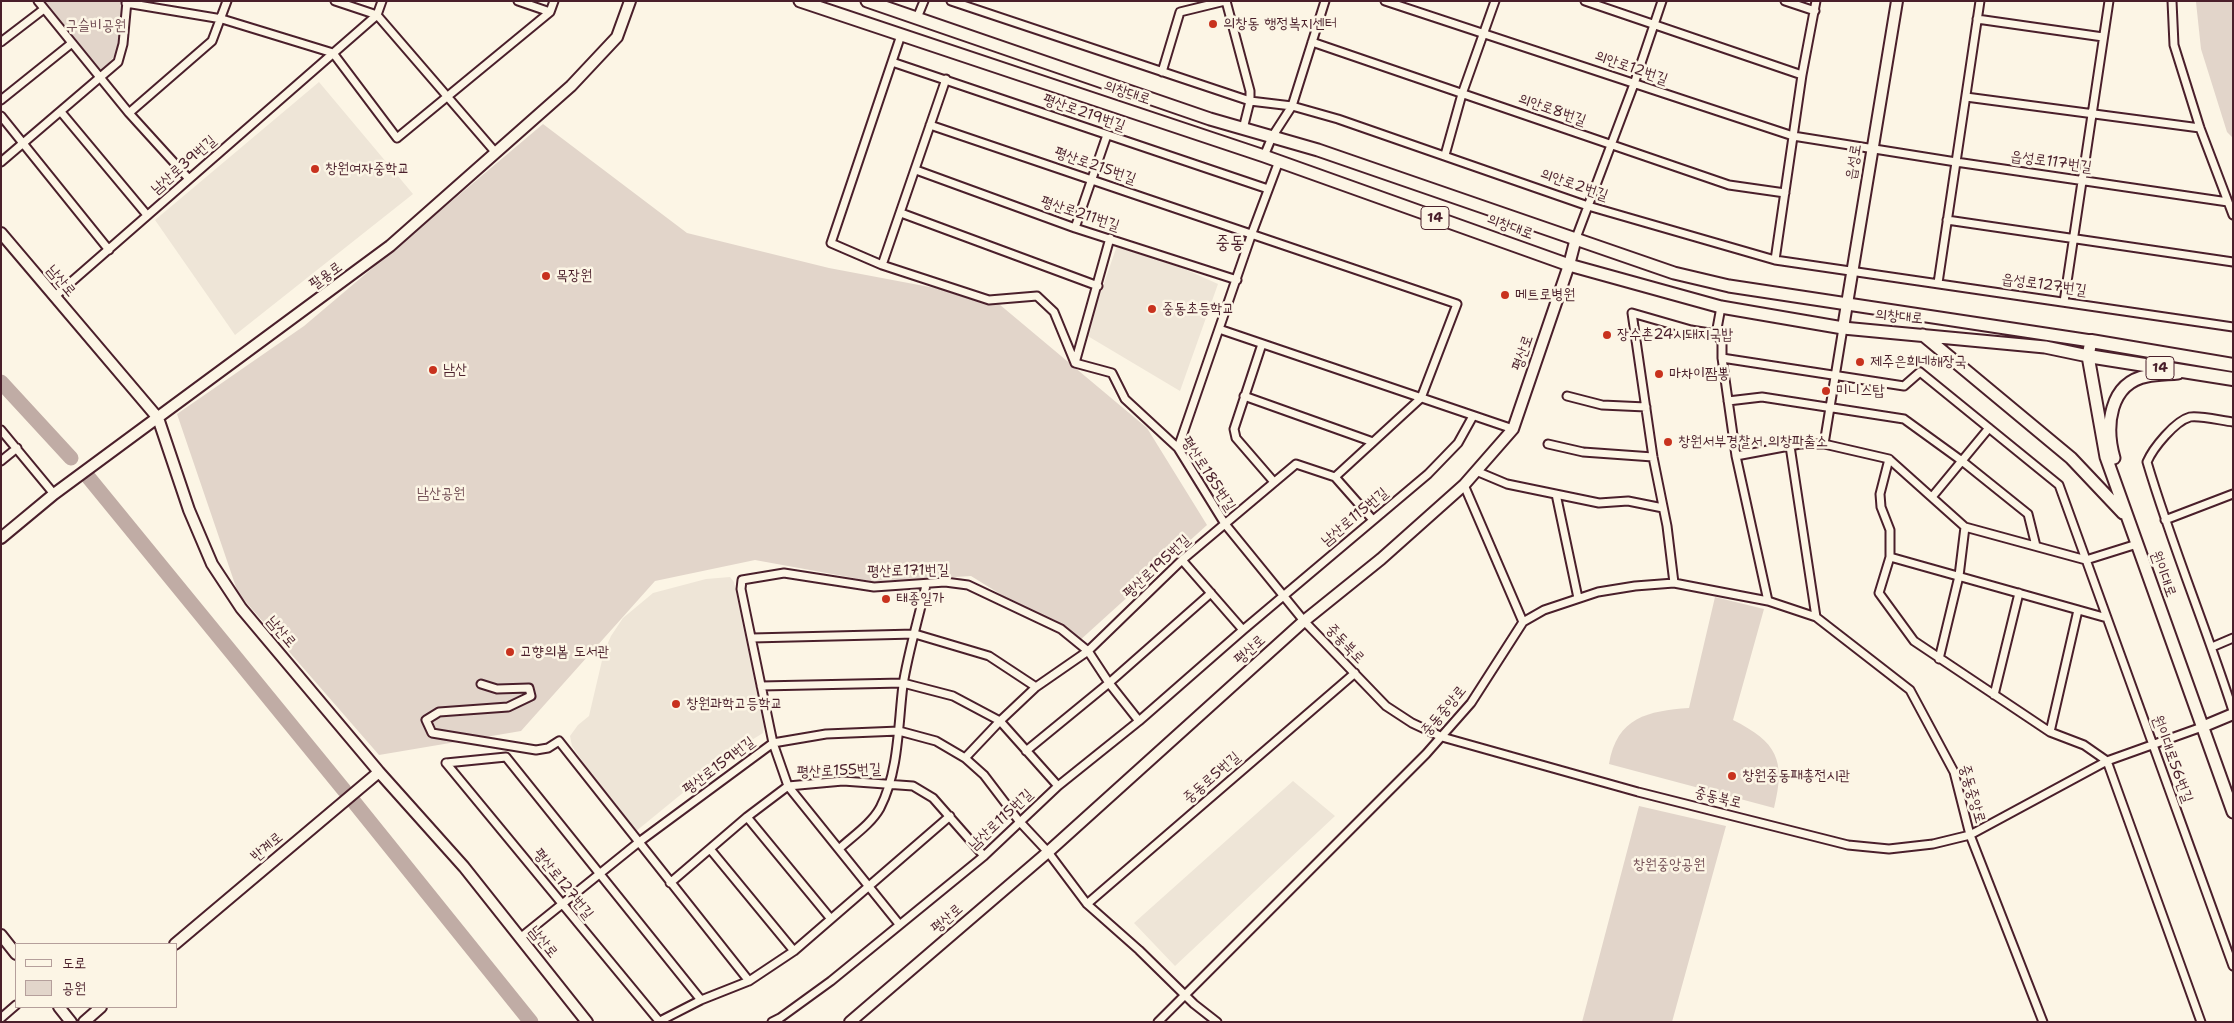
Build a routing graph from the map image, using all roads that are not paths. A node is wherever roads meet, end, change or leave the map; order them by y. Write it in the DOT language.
graph roads {
  1 [pos="38,1"];
  2 [pos="227,1"];
  3 [pos="335,1"];
  4 [pos="382,1"];
  5 [pos="518,1"];
  6 [pos="554,1"];
  7 [pos="630,1"];
  8 [pos="800,1"];
  9 [pos="867,1"];
  10 [pos="924,1"];
  11 [pos="951,1"];
  12 [pos="977,1"];
  13 [pos="1226,1"];
  14 [pos="1325,1"];
  15 [pos="1385,1"];
  16 [pos="1495,1"];
  17 [pos="1585,1"];
  18 [pos="1662,1"];
  19 [pos="1784,1"];
  20 [pos="1816,1"];
  21 [pos="1898,1"];
  22 [pos="1980,1"];
  23 [pos="2108,1"];
  24 [pos="2172,1"];
  25 [pos="126,2"];
  26 [pos="44,9"];
  27 [pos="974,9"];
  28 [pos="1815,11"];
  29 [pos="550,12"];
  30 [pos="377,15"];
  31 [pos="917,18"];
  32 [pos="222,19"];
  33 [pos="1978,19"];
  34 [pos="1654,25"];
  35 [pos="1484,32"];
  36 [pos="901,35"];
  37 [pos="2103,38"];
  38 [pos="1,42"];
  39 [pos="1312,42"];
  40 [pos="72,43"];
  41 [pos="333,54"];
  42 [pos="892,62"];
  43 [pos="1162,72"];
  44 [pos="1802,75"];
  45 [pos="100,77"];
  46 [pos="946,79"];
  47 [pos="1634,84"];
  48 [pos="1462,94"];
  49 [pos="447,96"];
  50 [pos="1966,97"];
  51 [pos="1,100"];
  52 [pos="1250,101"];
  53 [pos="1292,106"];
  54 [pos="61,112"];
  55 [pos="129,112"];
  56 [pos="2092,115"];
  57 [pos="1,116"];
  58 [pos="930,125"];
  59 [pos="2200,128"];
  60 [pos="1243,129"];
  61 [pos="1107,135"];
  62 [pos="1793,136"];
  63 [pos="1272,137"];
  64 [pos="24,144"];
  65 [pos="1612,146"];
  66 [pos="1871,148"];
  67 [pos="496,153"];
  68 [pos="1445,155"];
  69 [pos="1264,156"];
  70 [pos="1,162"];
  71 [pos="1280,162"];
  72 [pos="1956,162"];
  73 [pos="916,170"];
  74 [pos="1090,178"];
  75 [pos="189,179"];
  76 [pos="2082,179"];
  77 [pos="1268,189"];
  78 [pos="1786,193"];
  79 [pos="2228,202"];
  80 [pos="1588,206"];
  81 [pos="901,213"];
  82 [pos="147,215"];
  83 [pos="2233,215"];
  84 [pos="1947,220"];
  85 [pos="1075,228"];
  86 [pos="1,233"];
  87 [pos="1252,233"];
  88 [pos="1110,238"];
  89 [pos="1576,238"];
  90 [pos="2074,238"];
  91 [pos="109,250"];
  92 [pos="1775,260"];
  93 [pos="2233,262"];
  94 [pos="882,264"];
  95 [pos="1569,265"];
  96 [pos="1852,270"];
  97 [pos="1237,280"];
  98 [pos="1938,283"];
  99 [pos="1098,286"];
  100 [pos="54,296"];
  101 [pos="2064,302"];
  102 [pos="1847,304"];
  103 [pos="1721,307"];
  104 [pos="2233,327"];
  105 [pos="1843,328"];
  106 [pos="1220,329"];
  107 [pos="1716,334"];
  108 [pos="1923,335"];
  109 [pos="2091,341"];
  110 [pos="1262,344"];
  111 [pos="2088,356"];
  112 [pos="1722,358"];
  113 [pos="1075,363"];
  114 [pos="2233,365"];
  115 [pos="2185,373"];
  116 [pos="1835,376"];
  117 [pos="2233,379"];
  118 [pos="1244,396"];
  119 [pos="1567,396"];
  120 [pos="1422,398"];
  121 [pos="1728,401"];
  122 [pos="1830,406"];
  123 [pos="1646,407"];
  124 [pos="1473,416"];
  125 [pos="158,418"];
  126 [pos="2233,422"];
  127 [pos="1989,428"];
  128 [pos="1513,429"];
  129 [pos="1,430"];
  130 [pos="1373,442"];
  131 [pos="1548,444"];
  132 [pos="1824,444"];
  133 [pos="1790,446"];
  134 [pos="17,448"];
  135 [pos="1178,448"];
  136 [pos="1736,456"];
  137 [pos="1653,457"];
  138 [pos="1889,459"];
  139 [pos="1962,461"];
  140 [pos="1,462"];
  141 [pos="1476,471"];
  142 [pos="1335,477"];
  143 [pos="1274,482"];
  144 [pos="1464,485"];
  145 [pos="54,494"];
  146 [pos="1556,494"];
  147 [pos="2232,495"];
  148 [pos="1932,497"];
  149 [pos="1663,508"];
  150 [pos="2128,518"];
  151 [pos="1373,520"];
  152 [pos="2165,520"];
  153 [pos="1225,524"];
  154 [pos="1965,527"];
  155 [pos="1,538"];
  156 [pos="2137,544"];
  157 [pos="2036,546"];
  158 [pos="1890,557"];
  159 [pos="1182,560"];
  160 [pos="2086,560"];
  161 [pos="1959,576"];
  162 [pos="1674,583"];
  163 [pos="926,584"];
  164 [pos="1211,592"];
  165 [pos="2019,593"];
  166 [pos="1283,596"];
  167 [pos="1578,598"];
  168 [pos="1768,600"];
  169 [pos="2078,610"];
  170 [pos="1816,617"];
  171 [pos="2107,618"];
  172 [pos="1304,621"];
  173 [pos="1523,622"];
  174 [pos="1243,630"];
  175 [pos="915,634"];
  176 [pos="752,638"];
  177 [pos="2233,638"];
  178 [pos="2212,646"];
  179 [pos="1088,651"];
  180 [pos="1939,659"];
  181 [pos="1355,673"];
  182 [pos="903,683"];
  183 [pos="1109,683"];
  184 [pos="481,684"];
  185 [pos="761,686"];
  186 [pos="1036,687"];
  187 [pos="1994,695"];
  188 [pos="2233,712"];
  189 [pos="1000,720"];
  190 [pos="1140,721"];
  191 [pos="2202,728"];
  192 [pos="898,731"];
  193 [pos="2050,732"];
  194 [pos="1442,737"];
  195 [pos="772,743"];
  196 [pos="2152,744"];
  197 [pos="1026,751"];
  198 [pos="965,758"];
  199 [pos="2107,761"];
  200 [pos="379,772"];
  201 [pos="889,783"];
  202 [pos="788,786"];
  203 [pos="1058,786"];
  204 [pos="2233,812"];
  205 [pos="950,816"];
  206 [pos="747,817"];
  207 [pos="1019,821"];
  208 [pos="1970,835"];
  209 [pos="639,842"];
  210 [pos="840,848"];
  211 [pos="710,849"];
  212 [pos="1048,852"];
  213 [pos="984,856"];
  214 [pos="599,873"];
  215 [pos="670,883"];
  216 [pos="869,886"];
  217 [pos="562,904"];
  218 [pos="1087,904"];
  219 [pos="831,919"];
  220 [pos="899,924"];
  221 [pos="1,935"];
  222 [pos="520,938"];
  223 [pos="176,943"];
  224 [pos="794,951"];
  225 [pos="15,953"];
  226 [pos="2233,966"];
  227 [pos="749,981"];
  228 [pos="1184,995"];
  229 [pos="701,1000"];
  230 [pos="15,1006"];
  231 [pos="60,1008"];
  232 [pos="100,1008"];
  233 [pos="1,1017"];
  234 [pos="71,1022"];
  235 [pos="84,1022"];
  236 [pos="587,1022"];
  237 [pos="658,1022"];
  238 [pos="772,1022"];
  239 [pos="850,1022"];
  240 [pos="1158,1022"];
  241 [pos="1217,1022"];
  242 [pos="2043,1022"];
  243 [pos="2201,1022"];
  1 -- 26 [label="street"];
  2 -- 32 [label="street"];
  3 -- 30 [label="street"];
  4 -- 30 [label="street, 남산로39번길"];
  5 -- 29 [label="street"];
  6 -- 29 [label="street"];
  7 -- 67 [label="main road, 팔용로"];
  8 -- 36 [label="main road, 의창대로 / 14"];
  9 -- 31 [label="main road, 의창대로 / 14"];
  10 -- 31 [label="street"];
  11 -- 27 [label="street, 의안로2번길"];
  12 -- 27 [label="street"];
  13 -- 43 [label="street"];
  13 -- 52 [label="street"];
  14 -- 39 [label="street"];
  15 -- 35 [label="street, 의안로12번길"];
  16 -- 35 [label="street"];
  17 -- 34 [label="street"];
  18 -- 34 [label="street"];
  19 -- 28 [label="street"];
  20 -- 28 [label="street"];
  21 -- 66 [label="main road, 읍성로"];
  22 -- 33 [label="street"];
  23 -- 37 [label="street"];
  24 -- 59 [label="street"];
  25 -- 32 [label="street"];
  25 -- 45 [label="street"];
  26 -- 38 [label="street"];
  26 -- 40 [label="street"];
  27 -- 43 [label="street, 의안로2번길"];
  28 -- 44 [label="street"];
  29 -- 49 [label="street"];
  30 -- 41 [label="street, 남산로39번길"];
  30 -- 49 [label="street"];
  31 -- 60 [label="main road, 의창대로 / 14"];
  32 -- 41 [label="street"];
  32 -- 55 [label="street"];
  33 -- 37 [label="street"];
  33 -- 50 [label="street"];
  34 -- 44 [label="street"];
  34 -- 47 [label="street"];
  35 -- 47 [label="street, 의안로12번길"];
  35 -- 48 [label="street"];
  36 -- 42 [label="street"];
  36 -- 69 [label="main road, 의창대로 / 14"];
  37 -- 56 [label="street"];
  39 -- 48 [label="street, 의안로8번길"];
  39 -- 53 [label="street"];
  40 -- 45 [label="street"];
  40 -- 51 [label="street"];
  41 -- 49 [label="street"];
  41 -- 75 [label="street, 남산로39번길"];
  42 -- 46 [label="street, 평산로219번길"];
  42 -- 94 [label="street"];
  43 -- 52 [label="street, 의안로2번길"];
  44 -- 62 [label="street"];
  45 -- 54 [label="street"];
  45 -- 55 [label="street"];
  46 -- 58 [label="street"];
  46 -- 61 [label="street, 평산로219번길"];
  47 -- 62 [label="street, 의안로12번길"];
  47 -- 65 [label="street"];
  48 -- 65 [label="street, 의안로8번길"];
  48 -- 68 [label="street"];
  49 -- 67 [label="street"];
  50 -- 56 [label="street"];
  50 -- 72 [label="street"];
  52 -- 53 [label="street, 의안로2번길"];
  52 -- 60 [label="street"];
  53 -- 63 [label="street"];
  53 -- 68 [label="street, 의안로2번길"];
  54 -- 64 [label="street"];
  54 -- 82 [label="street"];
  55 -- 75 [label="street"];
  56 -- 59 [label="street"];
  56 -- 76 [label="street"];
  57 -- 64 [label="street"];
  58 -- 73 [label="street"];
  58 -- 74 [label="street, 평산로215번길"];
  59 -- 79 [label="street"];
  60 -- 63 [label="main road, 의창대로 / 14"];
  61 -- 74 [label="street"];
  61 -- 77 [label="street, 평산로219번길"];
  62 -- 66 [label="street, 의안로12번길"];
  62 -- 78 [label="street"];
  63 -- 69 [label="street"];
  63 -- 89 [label="main road, 의창대로 / 14"];
  64 -- 70 [label="street"];
  64 -- 91 [label="street"];
  65 -- 78 [label="street, 의안로8번길"];
  65 -- 80 [label="street"];
  66 -- 72 [label="street, 읍성로117번길"];
  66 -- 96 [label="main road, 읍성로"];
  67 -- 125 [label="main road, 팔용로"];
  68 -- 80 [label="street, 의안로2번길"];
  69 -- 71 [label="main road, 의창대로 / 14"];
  71 -- 77 [label="street"];
  71 -- 95 [label="main road, 의창대로 / 14"];
  72 -- 76 [label="street, 읍성로117번길"];
  72 -- 84 [label="street"];
  73 -- 81 [label="street"];
  73 -- 85 [label="street, 평산로211번길"];
  74 -- 85 [label="street"];
  74 -- 87 [label="street, 평산로215번길"];
  75 -- 82 [label="street, 남산로39번길"];
  76 -- 79 [label="street, 읍성로117번길"];
  76 -- 90 [label="street"];
  77 -- 87 [label="street"];
  78 -- 92 [label="street"];
  79 -- 83 [label="street"];
  80 -- 89 [label="street"];
  80 -- 92 [label="street, 의안로2번길"];
  81 -- 94 [label="street"];
  81 -- 99 [label="street"];
  82 -- 91 [label="street, 남산로39번길"];
  84 -- 90 [label="street"];
  84 -- 98 [label="street"];
  85 -- 88 [label="street, 평산로211번길"];
  86 -- 100 [label="main road, 남산로"];
  87 -- 97 [label="street"];
  87 -- 120 [label="street, 평산로215번길"];
  88 -- 97 [label="street, 평산로211번길"];
  88 -- 99 [label="street"];
  89 -- 95 [label="main road, 평산로"];
  89 -- 102 [label="main road, 의창대로 / 14"];
  90 -- 93 [label="street"];
  90 -- 101 [label="street"];
  91 -- 100 [label="street, 남산로39번길"];
  92 -- 96 [label="street, 의안로2번길"];
  94 -- 113 [label="street"];
  95 -- 103 [label="main road, 의창대로 / 14"];
  95 -- 128 [label="main road, 평산로"];
  96 -- 98 [label="street, 읍성로127번길"];
  96 -- 102 [label="main road, 읍성로"];
  97 -- 106 [label="street"];
  98 -- 101 [label="street, 읍성로127번길"];
  99 -- 113 [label="street"];
  100 -- 125 [label="main road, 남산로"];
  101 -- 104 [label="street, 읍성로127번길"];
  102 -- 105 [label="main road, 읍성로"];
  102 -- 109 [label="main road, 의창대로 / 14"];
  103 -- 105 [label="main road, 의창대로 / 14"];
  103 -- 107 [label="street"];
  105 -- 108 [label="main road, 의창대로 / 14"];
  105 -- 116 [label="street"];
  106 -- 110 [label="street"];
  106 -- 135 [label="street"];
  107 -- 112 [label="street"];
  107 -- 123 [label="street"];
  108 -- 111 [label="main road, 의창대로 / 14"];
  108 -- 150 [label="main road"];
  109 -- 111 [label="main road, 원이대로"];
  109 -- 114 [label="highway, 의창대로 / 14"];
  110 -- 118 [label="street"];
  110 -- 120 [label="street"];
  111 -- 115 [label="highway, 의창대로 / 14"];
  111 -- 150 [label="main road, 원이대로"];
  112 -- 116 [label="street"];
  112 -- 121 [label="street"];
  113 -- 135 [label="street, 평산로185번길"];
  115 -- 117 [label="highway, 의창대로 / 14"];
  115 -- 150 [label="main road"];
  116 -- 122 [label="street"];
  116 -- 127 [label="street, 원이대로56번길"];
  118 -- 130 [label="street"];
  118 -- 143 [label="street"];
  119 -- 123 [label="street"];
  120 -- 124 [label="street"];
  120 -- 130 [label="street"];
  121 -- 122 [label="street"];
  121 -- 136 [label="street"];
  122 -- 132 [label="street"];
  122 -- 139 [label="street"];
  123 -- 137 [label="street"];
  124 -- 128 [label="street"];
  124 -- 151 [label="street, 남산로115번길"];
  125 -- 145 [label="main road, 팔용로"];
  125 -- 200 [label="main road, 남산로"];
  126 -- 152 [label="street"];
  127 -- 139 [label="street"];
  127 -- 160 [label="street, 원이대로56번길"];
  128 -- 141 [label="main road, 평산로"];
  129 -- 134 [label="street"];
  130 -- 142 [label="street"];
  131 -- 137 [label="street"];
  132 -- 133 [label="street"];
  132 -- 138 [label="street"];
  133 -- 136 [label="street"];
  133 -- 170 [label="street"];
  134 -- 140 [label="street"];
  134 -- 145 [label="street"];
  135 -- 153 [label="street, 평산로185번길"];
  136 -- 168 [label="street"];
  137 -- 149 [label="street"];
  138 -- 148 [label="street"];
  138 -- 158 [label="street"];
  139 -- 148 [label="street"];
  139 -- 157 [label="street"];
  141 -- 144 [label="main road, 평산로"];
  141 -- 146 [label="street"];
  142 -- 143 [label="street, 평산로195번길"];
  142 -- 151 [label="street"];
  143 -- 153 [label="street, 평산로195번길"];
  144 -- 172 [label="main road, 평산로"];
  144 -- 173 [label="street"];
  145 -- 155 [label="main road, 팔용로"];
  146 -- 149 [label="street"];
  146 -- 167 [label="street"];
  147 -- 152 [label="street"];
  148 -- 154 [label="street"];
  149 -- 162 [label="street"];
  150 -- 156 [label="main road, 원이대로"];
  151 -- 166 [label="street, 남산로115번길"];
  152 -- 178 [label="street"];
  153 -- 159 [label="street, 평산로195번길"];
  153 -- 166 [label="street, 평산로185번길"];
  154 -- 157 [label="street"];
  154 -- 161 [label="street"];
  156 -- 160 [label="street"];
  156 -- 191 [label="main road, 원이대로"];
  157 -- 160 [label="street"];
  158 -- 161 [label="street"];
  158 -- 180 [label="street"];
  159 -- 164 [label="street"];
  159 -- 179 [label="street, 평산로195번길"];
  160 -- 171 [label="street, 원이대로56번길"];
  161 -- 165 [label="street"];
  161 -- 180 [label="street"];
  162 -- 167 [label="street, 중동중앙로"];
  162 -- 168 [label="street, 중동중앙로"];
  163 -- 175 [label="street"];
  163 -- 176 [label="street, 평산로171번길"];
  163 -- 179 [label="street, 평산로171번길"];
  164 -- 174 [label="street"];
  164 -- 183 [label="street"];
  165 -- 169 [label="street"];
  165 -- 187 [label="street"];
  166 -- 172 [label="street, 평산로185번길"];
  166 -- 174 [label="street, 남산로115번길"];
  167 -- 173 [label="street, 중동중앙로"];
  168 -- 170 [label="street, 중동중앙로"];
  169 -- 171 [label="street"];
  169 -- 193 [label="street"];
  170 -- 208 [label="street, 중동중앙로"];
  171 -- 196 [label="street, 원이대로56번길"];
  172 -- 181 [label="street, 중동북로"];
  172 -- 212 [label="main road, 평산로"];
  173 -- 194 [label="street, 중동중앙로"];
  174 -- 190 [label="street, 남산로115번길"];
  175 -- 176 [label="street"];
  175 -- 182 [label="street"];
  175 -- 186 [label="street"];
  176 -- 185 [label="street"];
  177 -- 178 [label="street"];
  178 -- 188 [label="street"];
  179 -- 183 [label="street, 평산로171번길"];
  179 -- 186 [label="street, 평산로195번길"];
  180 -- 187 [label="street"];
  181 -- 194 [label="street, 중동북로"];
  181 -- 218 [label="street, 중동로5번길"];
  182 -- 185 [label="street"];
  182 -- 189 [label="street"];
  182 -- 192 [label="street"];
  183 -- 190 [label="street, 평산로171번길"];
  183 -- 197 [label="street"];
  184 -- 209 [label="street"];
  185 -- 195 [label="street"];
  186 -- 189 [label="street, 평산로195번길"];
  187 -- 193 [label="street"];
  188 -- 191 [label="main road"];
  189 -- 197 [label="street"];
  189 -- 198 [label="street, 평산로195번길"];
  190 -- 203 [label="street, 남산로115번길"];
  191 -- 196 [label="street, 중동북로"];
  191 -- 204 [label="main road, 원이대로"];
  192 -- 195 [label="street, 평산로159번길"];
  192 -- 198 [label="street, 평산로159번길"];
  192 -- 201 [label="street"];
  193 -- 199 [label="street"];
  194 -- 208 [label="street, 중동북로"];
  194 -- 228 [label="street, 중동중앙로"];
  195 -- 202 [label="street"];
  195 -- 209 [label="street, 평산로159번길"];
  196 -- 199 [label="street, 중동북로"];
  196 -- 226 [label="street, 원이대로56번길"];
  197 -- 203 [label="street"];
  198 -- 207 [label="street, 평산로159번길"];
  199 -- 208 [label="street, 중동북로"];
  199 -- 243 [label="street"];
  200 -- 222 [label="main road, 남산로"];
  200 -- 223 [label="main road, 반계로"];
  201 -- 202 [label="street, 평산로155번길"];
  201 -- 205 [label="street, 평산로155번길"];
  201 -- 210 [label="street"];
  202 -- 206 [label="street, 평산로155번길"];
  202 -- 210 [label="street"];
  203 -- 207 [label="street, 남산로115번길"];
  205 -- 213 [label="street, 평산로155번길"];
  205 -- 216 [label="street"];
  206 -- 211 [label="street, 평산로155번길"];
  206 -- 219 [label="street"];
  207 -- 212 [label="street, 평산로159번길"];
  207 -- 213 [label="street, 남산로115번길"];
  208 -- 242 [label="street, 중동중앙로"];
  209 -- 214 [label="street, 평산로159번길"];
  209 -- 215 [label="street"];
  210 -- 216 [label="street"];
  211 -- 215 [label="street, 평산로155번길"];
  211 -- 224 [label="street"];
  212 -- 218 [label="street, 평산로159번길"];
  212 -- 239 [label="main road, 평산로"];
  213 -- 220 [label="street, 남산로115번길"];
  214 -- 217 [label="street, 평산로159번길"];
  214 -- 217 [label="street, 평산로127번길"];
  214 -- 229 [label="street"];
  215 -- 227 [label="street"];
  216 -- 219 [label="street"];
  216 -- 220 [label="street"];
  217 -- 222 [label="street, 평산로159번길"];
  217 -- 237 [label="street, 평산로127번길"];
  218 -- 228 [label="street, 평산로159번길"];
  219 -- 224 [label="street"];
  220 -- 238 [label="street, 남산로115번길"];
  221 -- 225 [label="main road"];
  222 -- 236 [label="main road, 남산로"];
  224 -- 227 [label="street"];
  227 -- 229 [label="street"];
  228 -- 240 [label="street, 중동중앙로"];
  228 -- 241 [label="street, 평산로159번길"];
  229 -- 237 [label="street"];
  230 -- 233 [label="street"];
  231 -- 234 [label="main road"];
  232 -- 235 [label="main road"];
}
